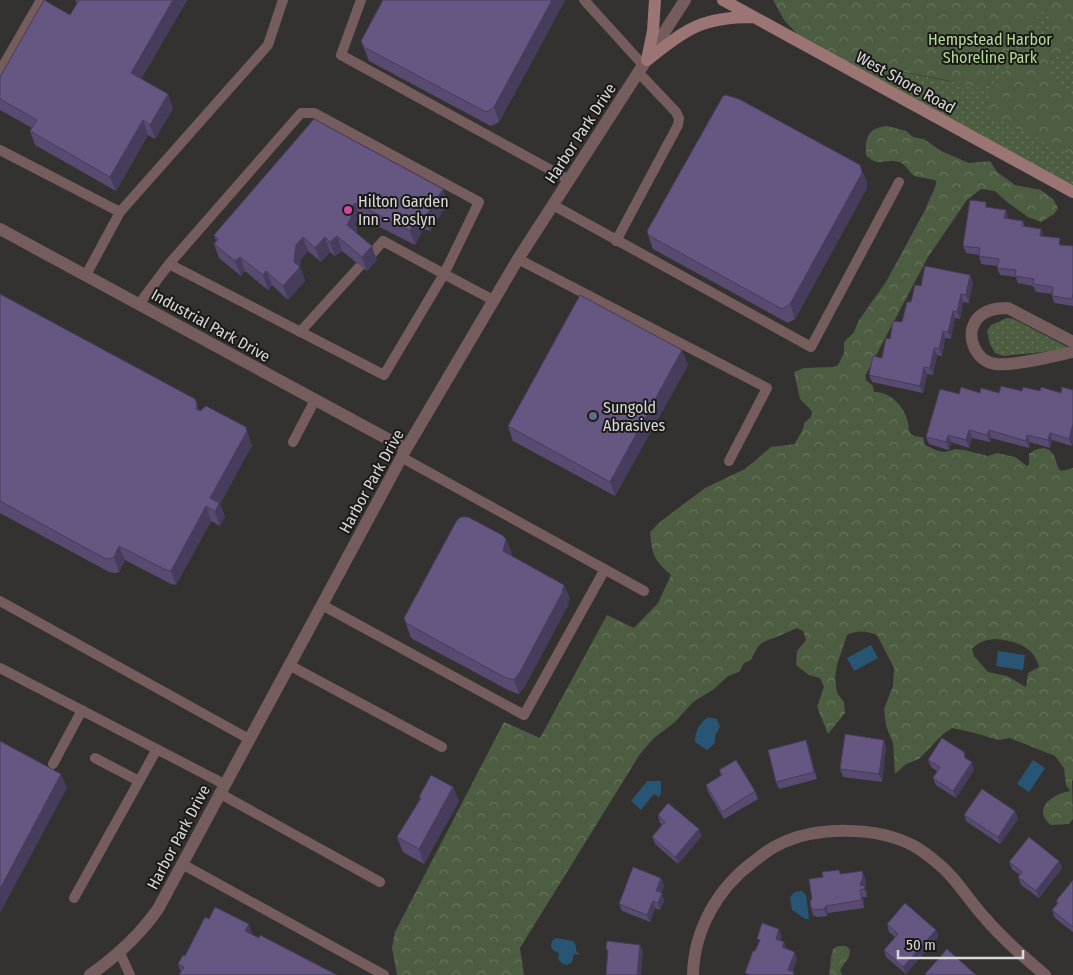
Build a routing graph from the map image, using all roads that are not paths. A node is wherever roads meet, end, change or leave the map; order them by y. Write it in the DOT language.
graph roads {
  1 [pos="41,0"];
  2 [pos="283,0"];
  3 [pos="361,0"];
  4 [pos="584,0"];
  5 [pos="655,0"];
  6 [pos="685,0"];
  7 [pos="723,0"];
  8 [pos="754,17"];
  9 [pos="643,66"];
  10 [pos="0,71"];
  11 [pos="0,150"];
  12 [pos="569,180"];
  13 [pos="899,182"];
  14 [pos="1073,192"];
  15 [pos="552,205"];
  16 [pos="120,212"];
  17 [pos="0,230"];
  18 [pos="616,240"];
  19 [pos="371,255"];
  20 [pos="518,259"];
  21 [pos="169,264"];
  22 [pos="360,266"];
  23 [pos="444,274"];
  24 [pos="86,275"];
  25 [pos="493,300"];
  26 [pos="139,304"];
  27 [pos="300,332"];
  28 [pos="1073,342"];
  29 [pos="1073,352"];
  30 [pos="315,400"];
  31 [pos="293,442"];
  32 [pos="403,453"];
  33 [pos="728,461"];
  34 [pos="605,569"];
  35 [pos="644,591"];
  36 [pos="0,601"];
  37 [pos="322,605"];
  38 [pos="288,665"];
  39 [pos="0,668"];
  40 [pos="82,710"];
  41 [pos="249,739"];
  42 [pos="442,747"];
  43 [pos="156,749"];
  44 [pos="94,758"];
  45 [pos="53,764"];
  46 [pos="139,781"];
  47 [pos="222,789"];
  48 [pos="182,864"];
  49 [pos="380,882"];
  50 [pos="74,898"];
  51 [pos="120,953"];
  52 [pos="90,975"];
  53 [pos="130,975"];
  54 [pos="384,975"];
  55 [pos="693,975"];
  56 [pos="1046,975"];
  1 -- 10 [label="lane"];
  2 -- 16 [label="lane"];
  3 -- 12 [label="lane"];
  4 -- 9 [label="lane"];
  5 -- 9 [label="main road"];
  6 -- 9 [label="street, Harbor Park Drive"];
  7 -- 8 [label="main road, West Shore Road"];
  8 -- 9 [label="main road"];
  8 -- 14 [label="main road, West Shore Road"];
  9 -- 12 [label="street, Harbor Park Drive"];
  9 -- 18 [label="lane"];
  11 -- 16 [label="lane"];
  12 -- 15 [label="street, Harbor Park Drive"];
  13 -- 18 [label="lane"];
  15 -- 18 [label="lane"];
  15 -- 20 [label="street, Harbor Park Drive"];
  16 -- 24 [label="lane"];
  17 -- 24 [label="street, Industrial Park Drive"];
  19 -- 23 [label="lane"];
  20 -- 25 [label="street, Harbor Park Drive"];
  20 -- 33 [label="lane"];
  21 -- 23 [label="lane"];
  21 -- 26 [label="lane"];
  21 -- 27 [label="lane"];
  22 -- 27 [label="lane"];
  23 -- 25 [label="lane"];
  23 -- 27 [label="lane"];
  24 -- 26 [label="street, Industrial Park Drive"];
  25 -- 32 [label="street, Harbor Park Drive"];
  26 -- 30 [label="street, Industrial Park Drive"];
  28 -- 29 [label="street"];
  30 -- 31 [label="lane"];
  30 -- 32 [label="street, Industrial Park Drive"];
  32 -- 34 [label="lane"];
  32 -- 37 [label="street, Harbor Park Drive"];
  34 -- 35 [label="lane"];
  34 -- 37 [label="lane"];
  36 -- 41 [label="lane"];
  37 -- 38 [label="street, Harbor Park Drive"];
  38 -- 41 [label="street, Harbor Park Drive"];
  38 -- 42 [label="lane"];
  39 -- 40 [label="lane"];
  40 -- 43 [label="lane"];
  40 -- 45 [label="lane"];
  41 -- 47 [label="street, Harbor Park Drive"];
  43 -- 46 [label="lane"];
  43 -- 47 [label="lane"];
  44 -- 46 [label="lane"];
  46 -- 50 [label="lane"];
  47 -- 48 [label="street, Harbor Park Drive"];
  47 -- 49 [label="lane"];
  48 -- 51 [label="street, Harbor Park Drive"];
  48 -- 54 [label="lane"];
  51 -- 52 [label="street, Harbor Park Drive"];
  51 -- 53 [label="lane"];
  55 -- 56 [label="street"];
}
